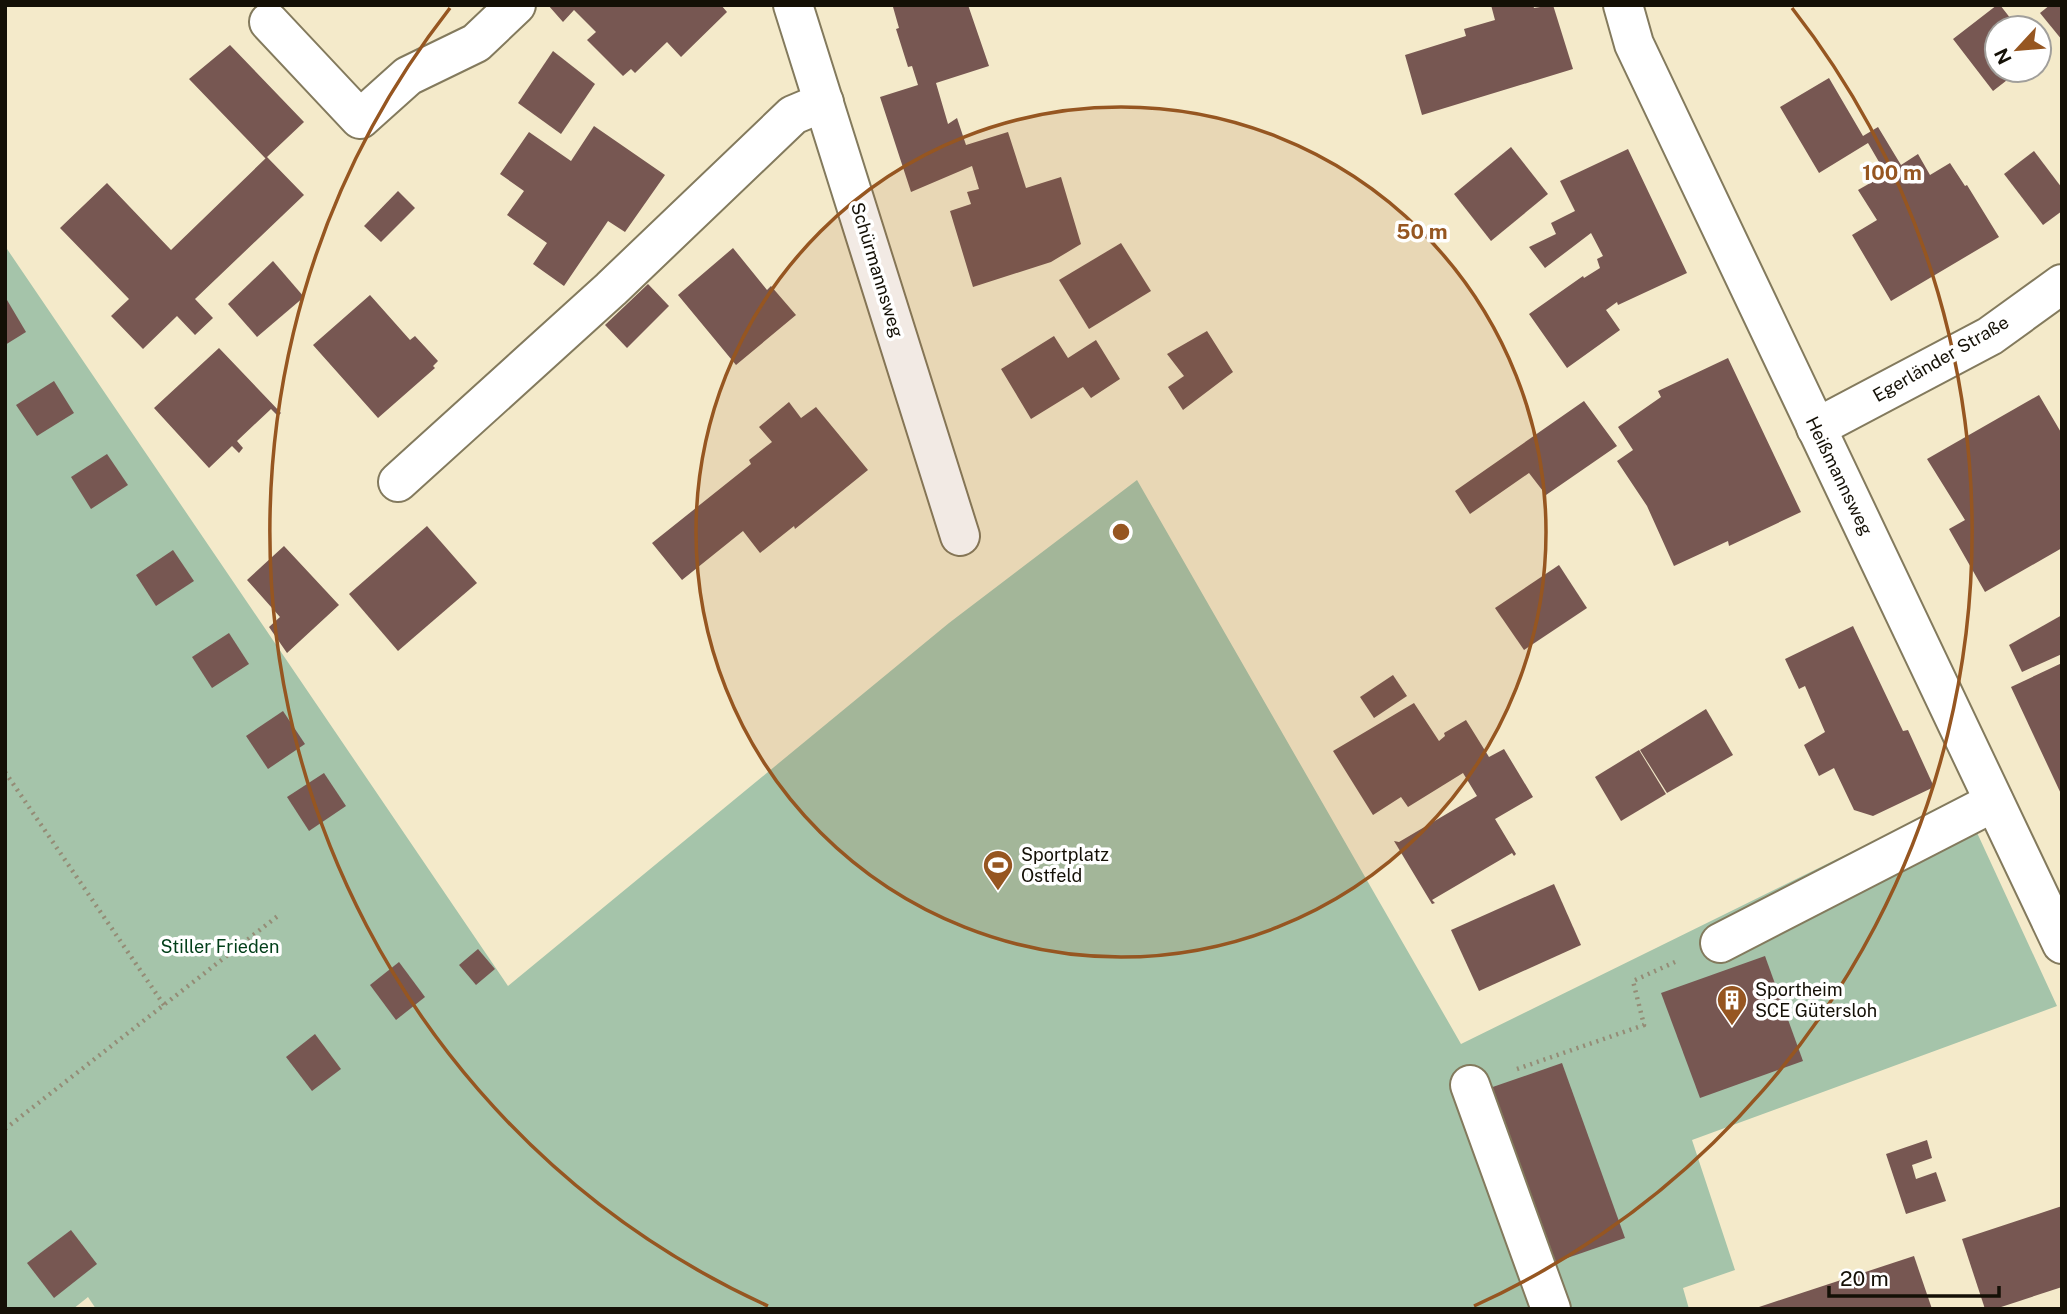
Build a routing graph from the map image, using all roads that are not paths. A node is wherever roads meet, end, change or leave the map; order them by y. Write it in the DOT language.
graph roads {
  1 [pos="516,5"];
  2 [pos="793,5"];
  3 [pos="1623,5"];
  4 [pos="269,22"];
  5 [pos="824,102"];
  6 [pos="2062,284"];
  7 [pos="1816,428"];
  8 [pos="398,482"];
  9 [pos="960,536"];
  10 [pos="1994,802"];
  11 [pos="1720,943"];
  12 [pos="2062,944"];
  13 [pos="1470,1085"];
  14 [pos="1551,1309"];
  1 -- 4 [label="street"];
  2 -- 5 [label="street, Schürmannsweg"];
  3 -- 7 [label="street, Heißmannsweg"];
  5 -- 8 [label="street"];
  5 -- 9 [label="street, Schürmannsweg"];
  6 -- 7 [label="street, Egerländer Straße"];
  7 -- 10 [label="street, Heißmannsweg"];
  10 -- 11 [label="street"];
  10 -- 12 [label="street, Heißmannsweg"];
  13 -- 14 [label="street"];
}
